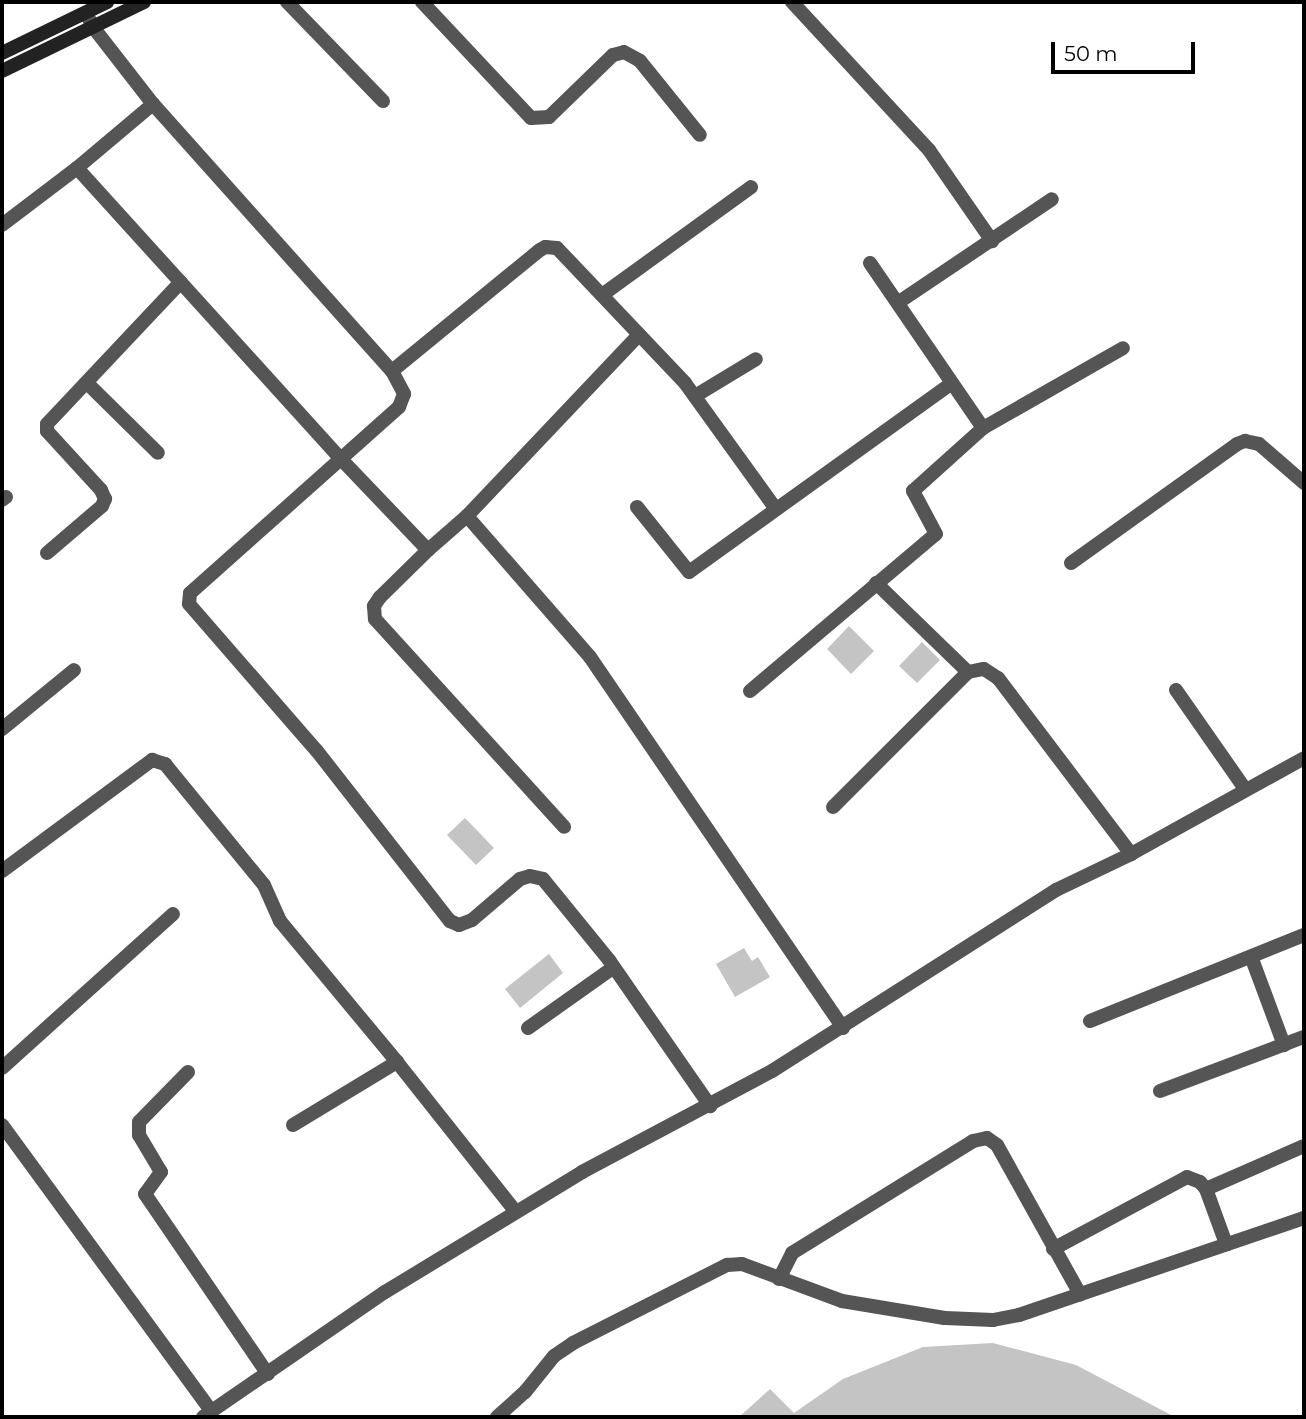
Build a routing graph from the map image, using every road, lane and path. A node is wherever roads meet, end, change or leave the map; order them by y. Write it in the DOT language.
graph roads {
  1 [pos="107,2"];
  2 [pos="144,2"];
  3 [pos="287,2"];
  4 [pos="422,2"];
  5 [pos="792,2"];
  6 [pos="86,13"];
  7 [pos="93,27"];
  8 [pos="2,53"];
  9 [pos="2,71"];
  10 [pos="383,101"];
  11 [pos="153,104"];
  12 [pos="700,135"];
  13 [pos="77,168"];
  14 [pos="751,187"];
  15 [pos="1052,199"];
  16 [pos="2,225"];
  17 [pos="992,241"];
  18 [pos="870,263"];
  19 [pos="181,282"];
  20 [pos="602,295"];
  21 [pos="899,302"];
  22 [pos="639,335"];
  23 [pos="1123,348"];
  24 [pos="756,359"];
  25 [pos="392,371"];
  26 [pos="88,384"];
  27 [pos="951,384"];
  28 [pos="695,396"];
  29 [pos="984,428"];
  30 [pos="158,453"];
  31 [pos="340,458"];
  32 [pos="1304,483"];
  33 [pos="638,507"];
  34 [pos="775,508"];
  35 [pos="467,516"];
  36 [pos="428,550"];
  37 [pos="47,553"];
  38 [pos="1071,563"];
  39 [pos="876,583"];
  40 [pos="74,670"];
  41 [pos="968,672"];
  42 [pos="1177,690"];
  43 [pos="750,691"];
  44 [pos="2,729"];
  45 [pos="1304,758"];
  46 [pos="1245,789"];
  47 [pos="834,807"];
  48 [pos="564,827"];
  49 [pos="1131,854"];
  50 [pos="2,871"];
  51 [pos="173,914"];
  52 [pos="1304,935"];
  53 [pos="1252,959"];
  54 [pos="614,967"];
  55 [pos="1090,1021"];
  56 [pos="528,1028"];
  57 [pos="843,1028"];
  58 [pos="1304,1037"];
  59 [pos="1284,1045"];
  60 [pos="397,1062"];
  61 [pos="2,1068"];
  62 [pos="188,1072"];
  63 [pos="1160,1091"];
  64 [pos="710,1106"];
  65 [pos="2,1125"];
  66 [pos="293,1125"];
  67 [pos="1304,1146"];
  68 [pos="1206,1189"];
  69 [pos="516,1212"];
  70 [pos="1304,1218"];
  71 [pos="1226,1244"];
  72 [pos="1053,1249"];
  73 [pos="779,1279"];
  74 [pos="1080,1294"];
  75 [pos="268,1374"];
  76 [pos="207,1414"];
  77 [pos="497,1417"];
  1 -- 6 [label="street"];
  2 -- 7 [label="street"];
  3 -- 10 [label="street"];
  4 -- 12 [label="street"];
  5 -- 17 [label="street"];
  6 -- 7 [label="street"];
  6 -- 8 [label="street"];
  7 -- 9 [label="street"];
  7 -- 11 [label="street"];
  11 -- 13 [label="street"];
  11 -- 25 [label="street"];
  13 -- 16 [label="street"];
  13 -- 19 [label="street"];
  14 -- 20 [label="street"];
  15 -- 17 [label="street"];
  17 -- 21 [label="street"];
  18 -- 21 [label="street"];
  19 -- 26 [label="street"];
  19 -- 31 [label="street"];
  20 -- 22 [label="street"];
  20 -- 25 [label="street"];
  21 -- 27 [label="street"];
  22 -- 28 [label="street"];
  22 -- 35 [label="street"];
  23 -- 29 [label="street"];
  24 -- 28 [label="street"];
  25 -- 31 [label="street"];
  26 -- 30 [label="street"];
  26 -- 37 [label="street"];
  27 -- 29 [label="street"];
  27 -- 34 [label="street"];
  28 -- 34 [label="street"];
  29 -- 39 [label="street"];
  31 -- 36 [label="street"];
  31 -- 54 [label="street"];
  32 -- 38 [label="street"];
  33 -- 34 [label="street"];
  35 -- 36 [label="street"];
  35 -- 57 [label="street"];
  36 -- 48 [label="street"];
  39 -- 41 [label="street"];
  39 -- 43 [label="street"];
  40 -- 44 [label="street"];
  41 -- 47 [label="street"];
  41 -- 49 [label="street"];
  42 -- 46 [label="street"];
  45 -- 46 [label="street"];
  46 -- 49 [label="street"];
  49 -- 57 [label="street"];
  50 -- 60 [label="street"];
  51 -- 61 [label="street"];
  52 -- 53 [label="street"];
  53 -- 55 [label="street"];
  53 -- 59 [label="street"];
  54 -- 56 [label="street"];
  54 -- 64 [label="street"];
  57 -- 64 [label="street"];
  58 -- 59 [label="street"];
  59 -- 63 [label="street"];
  60 -- 66 [label="street"];
  60 -- 69 [label="street"];
  62 -- 75 [label="street"];
  64 -- 69 [label="street"];
  65 -- 76 [label="street"];
  67 -- 68 [label="street"];
  68 -- 71 [label="street"];
  68 -- 72 [label="street"];
  69 -- 75 [label="street"];
  70 -- 71 [label="street"];
  71 -- 74 [label="street"];
  72 -- 73 [label="street"];
  72 -- 74 [label="street"];
  73 -- 74 [label="street"];
  73 -- 77 [label="street"];
  75 -- 76 [label="street"];
}
